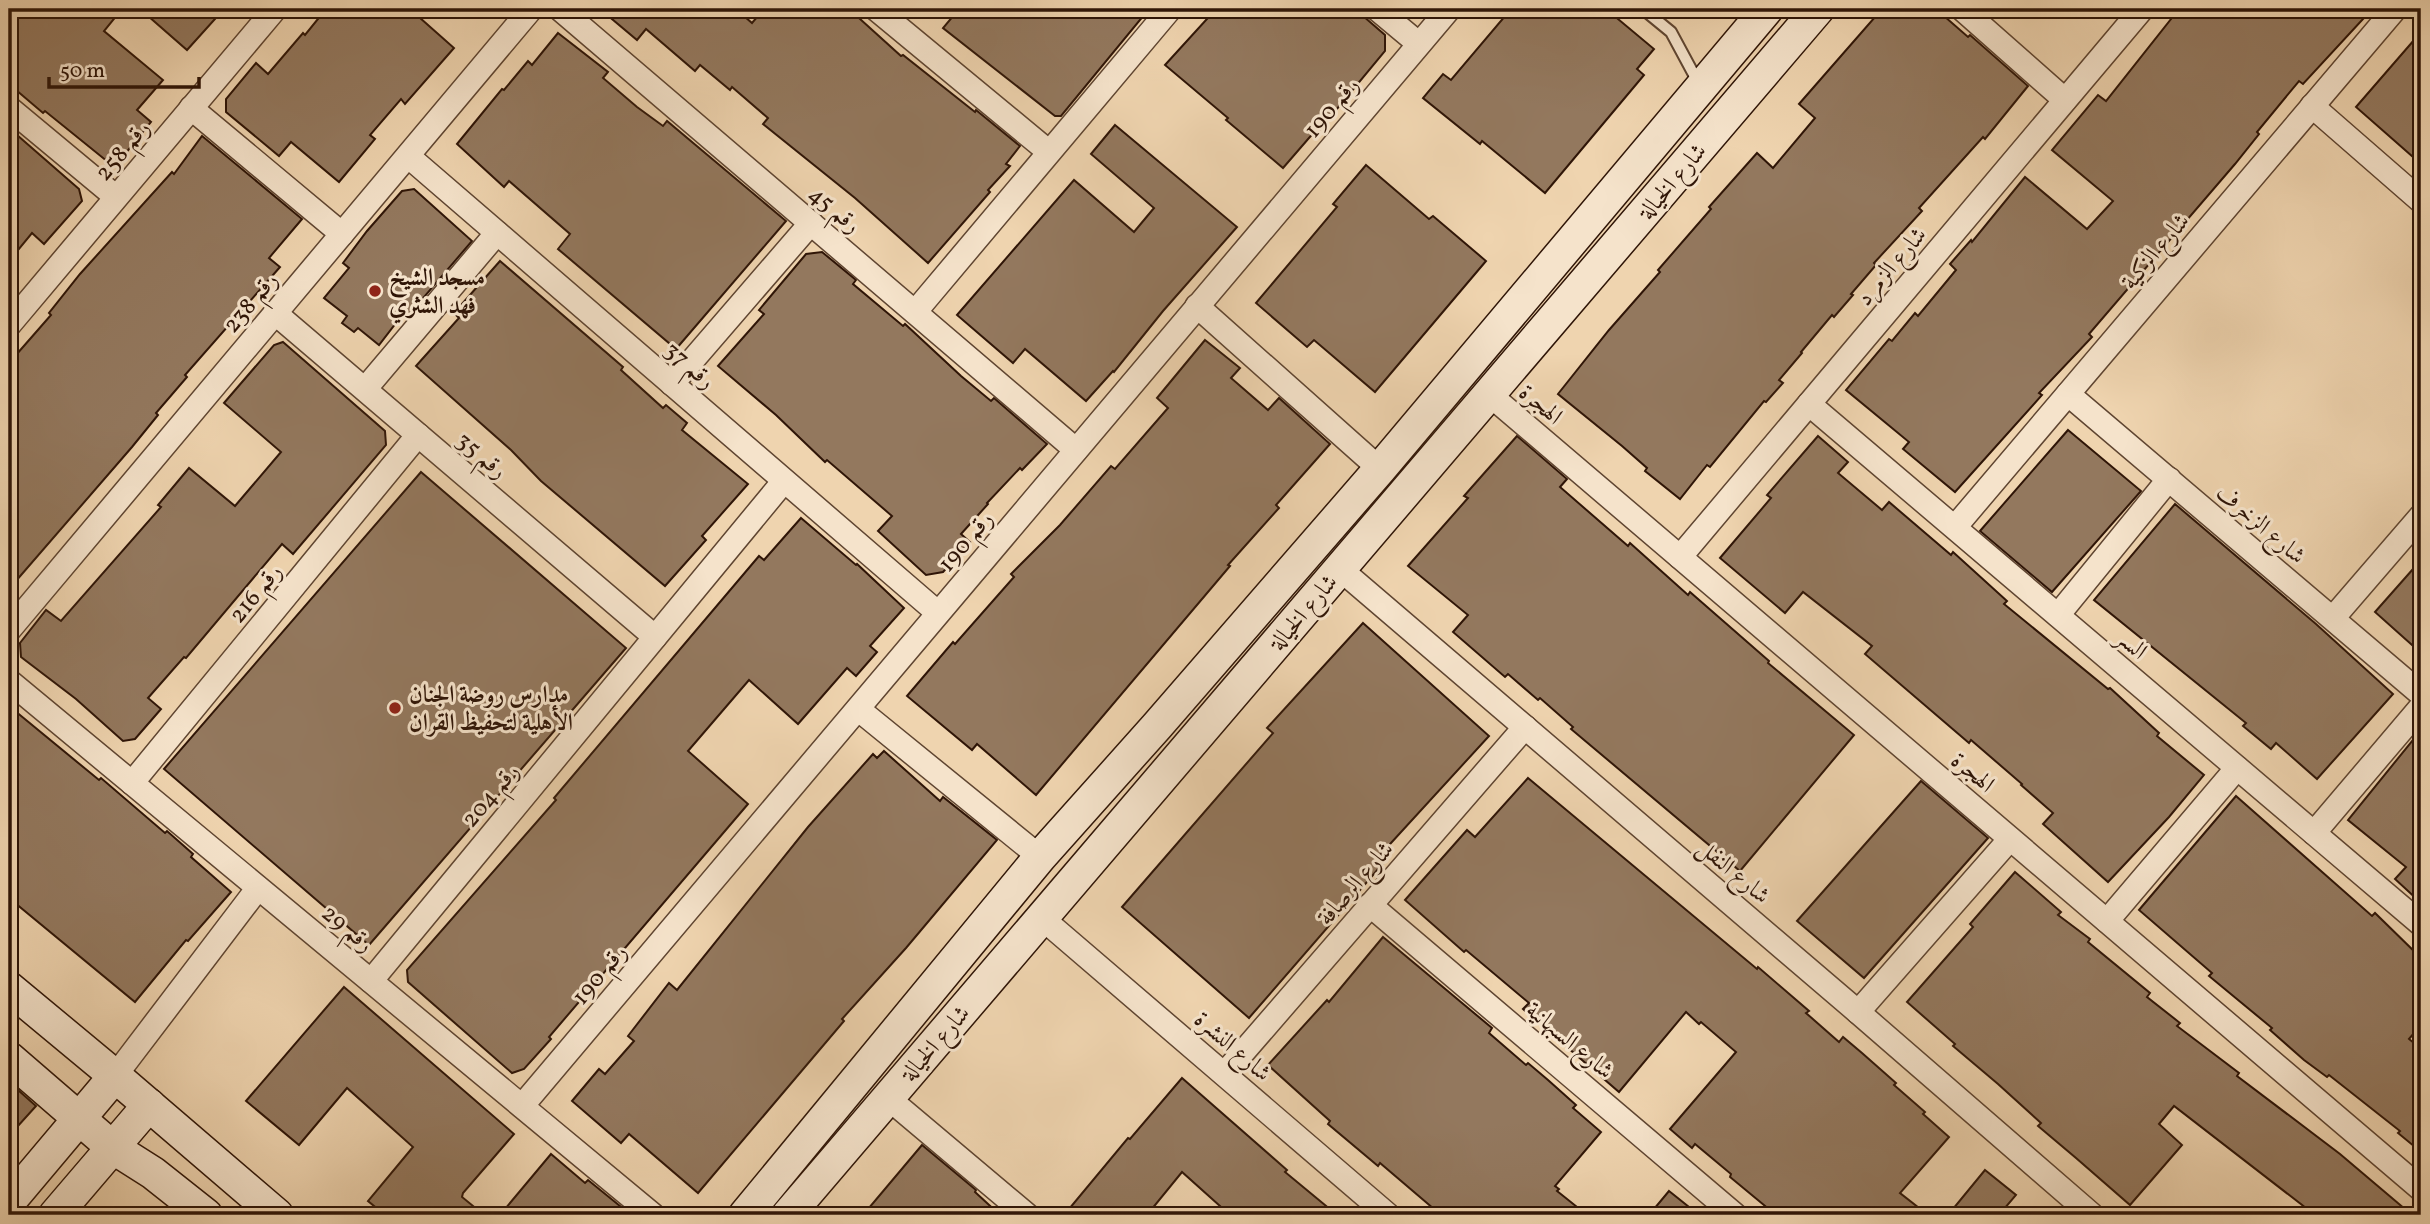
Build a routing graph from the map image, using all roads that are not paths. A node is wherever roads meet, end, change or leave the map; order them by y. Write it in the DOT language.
graph roads {
  1 [pos="275,9"];
  2 [pos="531,9"];
  3 [pos="560,9"];
  4 [pos="876,9"];
  5 [pos="1170,9"];
  6 [pos="1377,9"];
  7 [pos="1449,9"];
  8 [pos="1643,9"];
  9 [pos="1818,9"];
  10 [pos="1962,9"];
  11 [pos="2142,9"];
  12 [pos="2395,9"];
  13 [pos="1759,11"];
  14 [pos="1419,44"];
  15 [pos="1701,86"];
  16 [pos="2065,100"];
  17 [pos="2312,106"];
  18 [pos="9,108"];
  19 [pos="191,108"];
  20 [pos="1049,152"];
  21 [pos="408,156"];
  22 [pos="116,197"];
  23 [pos="2421,201"];
  24 [pos="811,223"];
  25 [pos="497,233"];
  26 [pos="342,234"];
  27 [pos="1197,306"];
  28 [pos="915,312"];
  29 [pos="275,313"];
  30 [pos="9,325"];
  31 [pos="672,384"];
  32 [pos="365,389"];
  33 [pos="2068,394"];
  34 [pos="1490,395"];
  35 [pos="1809,404"];
  36 [pos="418,435"];
  37 [pos="1076,450"];
  38 [pos="1380,469"];
  39 [pos="2169,480"];
  40 [pos="784,481"];
  41 [pos="2421,516"];
  42 [pos="1955,527"];
  43 [pos="1680,557"];
  44 [pos="1340,569"];
  45 [pos="938,613"];
  46 [pos="2058,615"];
  47 [pos="2333,618"];
  48 [pos="9,630"];
  49 [pos="655,637"];
  50 [pos="9,681"];
  51 [pos="2421,694"];
  52 [pos="2421,707"];
  53 [pos="858,709"];
  54 [pos="1157,726"];
  55 [pos="1525,727"];
  56 [pos="1184,751"];
  57 [pos="2237,768"];
  58 [pos="132,783"];
  59 [pos="1094,798"];
  60 [pos="2314,833"];
  61 [pos="1114,834"];
  62 [pos="2010,839"];
  63 [pos="1040,857"];
  64 [pos="258,888"];
  65 [pos="1370,905"];
  66 [pos="1043,919"];
  67 [pos="2106,921"];
  68 [pos="2421,924"];
  69 [pos="370,981"];
  70 [pos="9,988"];
  71 [pos="1858,1012"];
  72 [pos="86,1053"];
  73 [pos="9,1058"];
  74 [pos="1224,1073"];
  75 [pos="115,1076"];
  76 [pos="51,1094"];
  77 [pos="888,1098"];
  78 [pos="149,1105"];
  79 [pos="522,1106"];
  80 [pos="78,1119"];
  81 [pos="187,1138"];
  82 [pos="112,1147"];
  83 [pos="153,1173"];
  84 [pos="2421,1189"];
  85 [pos="9,1202"];
  86 [pos="2078,1211"];
  87 [pos="55,1215"];
  88 [pos="206,1215"];
  89 [pos="277,1215"];
  90 [pos="653,1215"];
  91 [pos="745,1215"];
  92 [pos="788,1215"];
  93 [pos="1027,1215"];
  94 [pos="1388,1215"];
  95 [pos="1735,1215"];
  1 -- 19 [label="street, رقم 258"];
  2 -- 21 [label="street, رقم 238"];
  3 -- 24 [label="street, رقم 45"];
  4 -- 20 [label="street"];
  5 -- 20 [label="street"];
  6 -- 14 [label="street"];
  7 -- 14 [label="street, رقم 190"];
  8 -- 15 [label="lane"];
  9 -- 34 [label="street, شارع الخيالة"];
  10 -- 16 [label="street"];
  11 -- 16 [label="street, شارع الزمرد"];
  12 -- 17 [label="street, شارع الزكية"];
  13 -- 15 [label="street, شارع الخيالة"];
  14 -- 27 [label="street, رقم 190"];
  15 -- 38 [label="street, شارع الخيالة"];
  16 -- 35 [label="street, شارع الزمرد"];
  17 -- 23 [label="street"];
  17 -- 33 [label="street, شارع الزكية"];
  18 -- 22 [label="street"];
  19 -- 22 [label="street, رقم 258"];
  19 -- 26 [label="street"];
  20 -- 28 [label="street"];
  21 -- 25 [label="street, رقم 37"];
  21 -- 26 [label="street, رقم 238"];
  22 -- 30 [label="street, رقم 258"];
  24 -- 28 [label="street, رقم 45"];
  24 -- 31 [label="street"];
  25 -- 31 [label="street, رقم 37"];
  25 -- 32 [label="street"];
  26 -- 29 [label="street, رقم 238"];
  27 -- 37 [label="street, رقم 190"];
  27 -- 38 [label="street"];
  28 -- 37 [label="street, رقم 45"];
  29 -- 32 [label="street, رقم 35"];
  29 -- 48 [label="street, رقم 238"];
  31 -- 40 [label="street, رقم 37"];
  32 -- 36 [label="street, رقم 35"];
  33 -- 39 [label="street, شارع الزخرف"];
  33 -- 42 [label="street, شارع الزكية"];
  34 -- 43 [label="street, الهجرة"];
  34 -- 44 [label="street, شارع الخيالة"];
  35 -- 42 [label="street, السر"];
  35 -- 43 [label="street, شارع الزمرد"];
  36 -- 49 [label="street, رقم 35"];
  36 -- 58 [label="street, رقم 216"];
  37 -- 45 [label="street, رقم 190"];
  38 -- 54 [label="street, شارع الخيالة"];
  39 -- 46 [label="street"];
  39 -- 47 [label="street, شارع الزخرف"];
  40 -- 45 [label="street, رقم 37"];
  40 -- 49 [label="street, رقم 204"];
  41 -- 47 [label="street"];
  42 -- 46 [label="street, السر"];
  43 -- 62 [label="street, الهجرة"];
  44 -- 55 [label="street, شارع النفل"];
  44 -- 56 [label="street, شارع الخيالة"];
  45 -- 53 [label="street, رقم 190"];
  46 -- 57 [label="street, السر"];
  47 -- 51 [label="street, شارع الزخرف"];
  49 -- 69 [label="street, رقم 204"];
  50 -- 58 [label="street, رقم 29"];
  52 -- 60 [label="street"];
  53 -- 63 [label="street"];
  53 -- 79 [label="street, رقم 190"];
  54 -- 56 [label="street"];
  54 -- 59 [label="street, شارع الخيالة"];
  55 -- 65 [label="street, شارع الرصافة"];
  55 -- 71 [label="street, شارع النفل"];
  56 -- 61 [label="street, شارع الخيالة"];
  57 -- 60 [label="street, السر"];
  57 -- 67 [label="street"];
  58 -- 64 [label="street, رقم 29"];
  59 -- 61 [label="street"];
  59 -- 63 [label="street, شارع الخيالة"];
  60 -- 68 [label="street, السر"];
  61 -- 66 [label="street, شارع الخيالة"];
  62 -- 67 [label="street, الهجرة"];
  62 -- 71 [label="street"];
  63 -- 91 [label="street, شارع الخيالة"];
  64 -- 69 [label="street, رقم 29"];
  64 -- 75 [label="street"];
  65 -- 74 [label="street, شارع الرصافة"];
  65 -- 95 [label="street, شارع السبهانية"];
  66 -- 74 [label="street, شارع النشرة"];
  66 -- 77 [label="street, شارع الخيالة"];
  67 -- 84 [label="street, الهجرة"];
  69 -- 79 [label="street, رقم 29"];
  70 -- 72 [label="street"];
  71 -- 86 [label="street, شارع النفل"];
  72 -- 75 [label="street"];
  72 -- 76 [label="street"];
  73 -- 76 [label="street"];
  74 -- 94 [label="street, شارع النشرة"];
  75 -- 78 [label="street"];
  75 -- 80 [label="street"];
  76 -- 80 [label="street"];
  77 -- 92 [label="street, شارع الخيالة"];
  77 -- 93 [label="street"];
  78 -- 81 [label="street"];
  78 -- 82 [label="street"];
  79 -- 90 [label="street, رقم 29"];
  80 -- 82 [label="street"];
  80 -- 85 [label="street"];
  81 -- 83 [label="street"];
  81 -- 89 [label="street"];
  82 -- 83 [label="street"];
  82 -- 87 [label="street"];
  83 -- 88 [label="street"];
}
